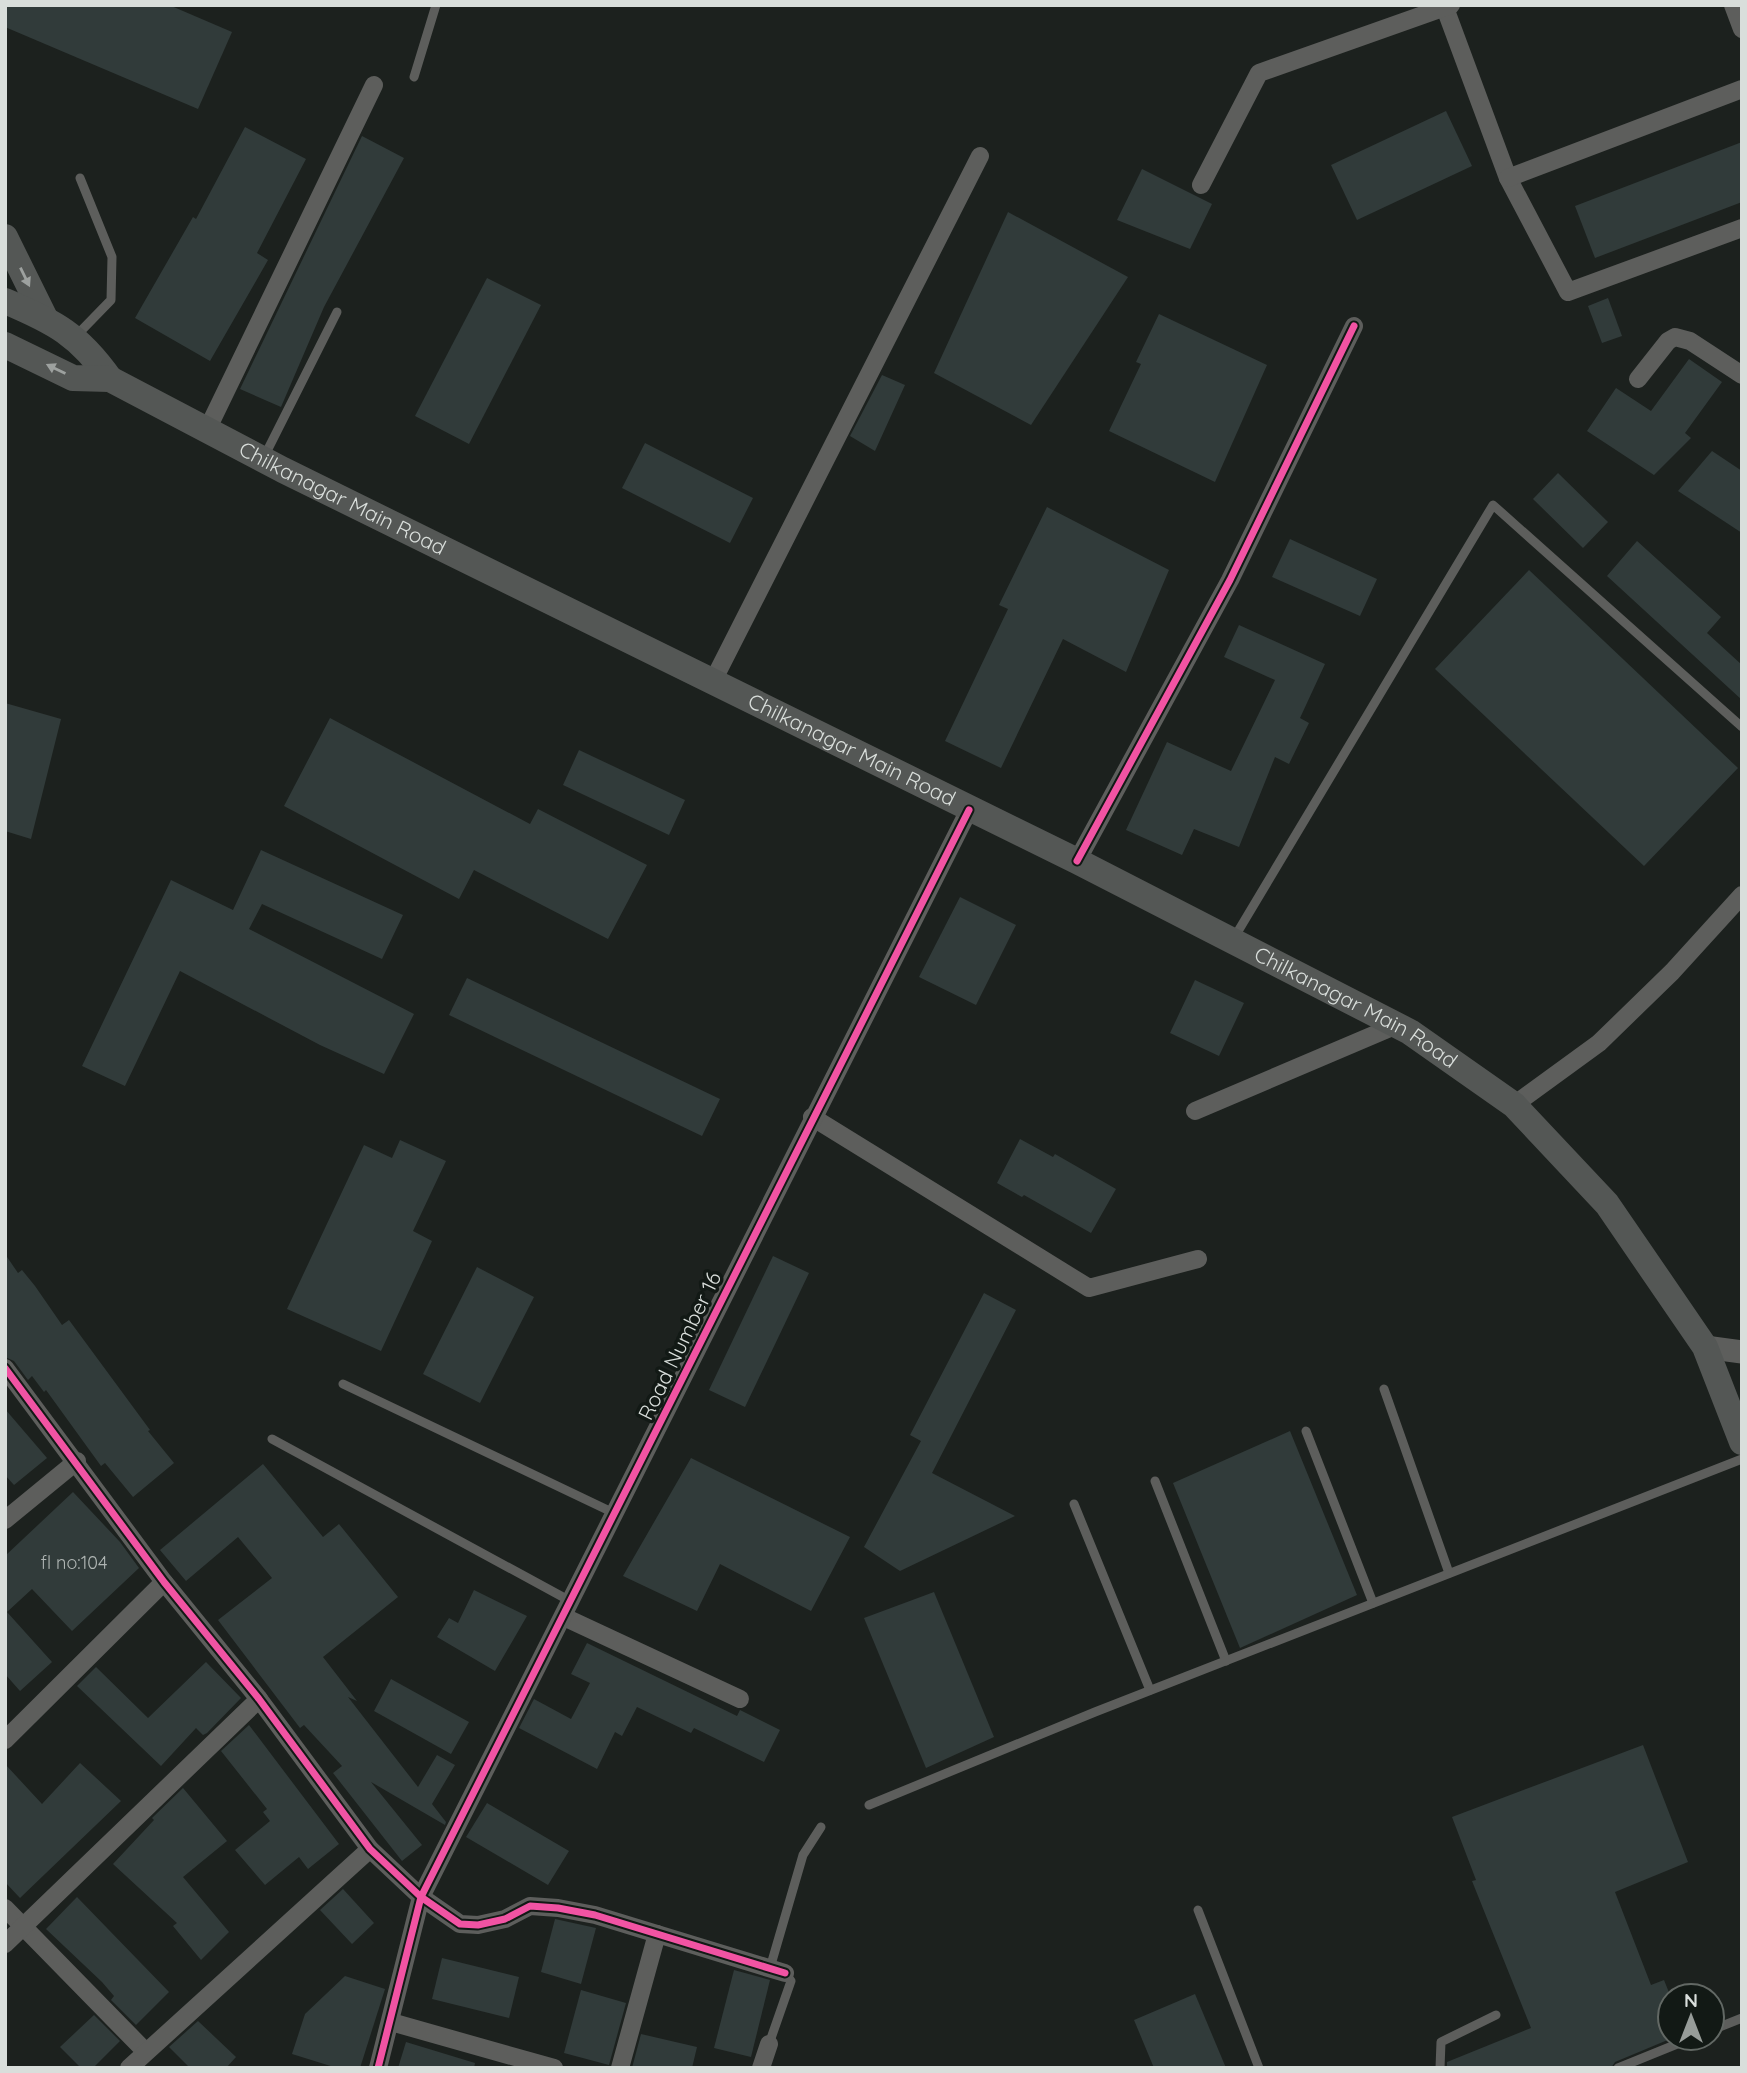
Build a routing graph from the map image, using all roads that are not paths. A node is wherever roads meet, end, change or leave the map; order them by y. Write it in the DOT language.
graph roads {
  1 [pos="436,5"];
  2 [pos="1733,5"];
  3 [pos="1448,6"];
  4 [pos="1742,29"];
  5 [pos="414,77"];
  6 [pos="373,85"];
  7 [pos="1742,89"];
  8 [pos="980,156"];
  9 [pos="80,178"];
  10 [pos="1508,178"];
  11 [pos="1200,185"];
  12 [pos="1742,228"];
  13 [pos="5,237"];
  14 [pos="5,301"];
  15 [pos="337,312"];
  16 [pos="45,318"];
  17 [pos="1354,326"];
  18 [pos="74,338"];
  19 [pos="5,345"];
  20 [pos="1742,375"];
  21 [pos="110,379"];
  22 [pos="1638,379"];
  23 [pos="208,428"];
  24 [pos="263,458"];
  25 [pos="713,681"];
  26 [pos="1742,727"];
  27 [pos="969,810"];
  28 [pos="1077,862"];
  29 [pos="1742,895"];
  30 [pos="1231,942"];
  31 [pos="1397,1025"];
  32 [pos="1514,1105"];
  33 [pos="1195,1111"];
  34 [pos="812,1117"];
  35 [pos="1198,1259"];
  36 [pos="1705,1347"];
  37 [pos="1742,1352"];
  38 [pos="5,1368"];
  39 [pos="343,1384"];
  40 [pos="1384,1389"];
  41 [pos="1306,1431"];
  42 [pos="272,1439"];
  43 [pos="1742,1442"];
  44 [pos="1742,1459"];
  45 [pos="78,1461"];
  46 [pos="1154,1481"];
  47 [pos="1074,1504"];
  48 [pos="616,1514"];
  49 [pos="5,1520"];
  50 [pos="1450,1573"];
  51 [pos="164,1582"];
  52 [pos="1373,1603"];
  53 [pos="568,1609"];
  54 [pos="1226,1661"];
  55 [pos="1150,1690"];
  56 [pos="259,1699"];
  57 [pos="740,1699"];
  58 [pos="5,1740"];
  59 [pos="869,1805"];
  60 [pos="821,1827"];
  61 [pos="370,1849"];
  62 [pos="421,1897"];
  63 [pos="5,1908"];
  64 [pos="1198,1910"];
  65 [pos="23,1927"];
  66 [pos="657,1934"];
  67 [pos="5,1944"];
  68 [pos="777,1970"];
  69 [pos="1496,2015"];
  70 [pos="391,2022"];
  71 [pos="769,2044"];
  72 [pos="145,2052"];
  73 [pos="1657,2052"];
  74 [pos="129,2068"];
  75 [pos="378,2068"];
  76 [pos="554,2068"];
  77 [pos="620,2068"];
  78 [pos="761,2068"];
  79 [pos="1259,2068"];
  80 [pos="1440,2068"];
  81 [pos="1618,2068"];
  1 -- 5 [label="lane"];
  2 -- 4 [label="street"];
  3 -- 10 [label="street"];
  3 -- 11 [label="street"];
  6 -- 23 [label="street"];
  7 -- 10 [label="street"];
  8 -- 25 [label="street"];
  9 -- 18 [label="lane"];
  10 -- 12 [label="street"];
  13 -- 16 [label="main road, one-way"];
  14 -- 16 [label="main road"];
  15 -- 24 [label="lane"];
  16 -- 18 [label="main road"];
  17 -- 28 [label="street"];
  18 -- 21 [label="main road"];
  21 -- 19 [label="main road, one-way"];
  20 -- 22 [label="street"];
  21 -- 23 [label="main road, Chilkanagar Main Road"];
  23 -- 24 [label="main road, Chilkanagar Main Road"];
  24 -- 25 [label="main road, Chilkanagar Main Road"];
  25 -- 27 [label="main road, Chilkanagar Main Road"];
  26 -- 30 [label="lane"];
  27 -- 28 [label="main road, Chilkanagar Main Road"];
  27 -- 34 [label="street, Road Number 16"];
  28 -- 30 [label="main road, Chilkanagar Main Road"];
  29 -- 32 [label="street"];
  30 -- 31 [label="main road, Chilkanagar Main Road"];
  31 -- 32 [label="main road, Chilkanagar Main Road"];
  31 -- 33 [label="street"];
  32 -- 36 [label="main road, Chilkanagar Main Road"];
  34 -- 35 [label="street"];
  34 -- 48 [label="street, Road Number 16"];
  36 -- 37 [label="street"];
  36 -- 43 [label="main road, Chilkanagar Main Road"];
  38 -- 45 [label="street"];
  39 -- 48 [label="lane"];
  40 -- 50 [label="lane"];
  41 -- 52 [label="lane"];
  42 -- 53 [label="lane"];
  44 -- 50 [label="lane"];
  45 -- 49 [label="street"];
  45 -- 51 [label="street"];
  46 -- 54 [label="lane"];
  47 -- 55 [label="lane"];
  48 -- 53 [label="street, Road Number 16"];
  50 -- 52 [label="lane"];
  51 -- 56 [label="street"];
  51 -- 58 [label="street"];
  52 -- 54 [label="lane"];
  53 -- 57 [label="street"];
  53 -- 62 [label="street, Road Number 16"];
  54 -- 55 [label="lane"];
  55 -- 59 [label="lane"];
  56 -- 61 [label="street"];
  56 -- 65 [label="street"];
  60 -- 68 [label="lane"];
  61 -- 62 [label="street"];
  61 -- 72 [label="street"];
  62 -- 66 [label="street"];
  62 -- 70 [label="street, Road Number 16"];
  63 -- 65 [label="street"];
  64 -- 79 [label="lane"];
  65 -- 67 [label="street"];
  65 -- 72 [label="street"];
  66 -- 68 [label="street"];
  66 -- 77 [label="street"];
  68 -- 71 [label="lane"];
  69 -- 80 [label="lane"];
  70 -- 75 [label="street, Road Number 16"];
  70 -- 76 [label="street"];
  71 -- 78 [label="street"];
  72 -- 74 [label="street"];
  73 -- 81 [label="lane"];
}
